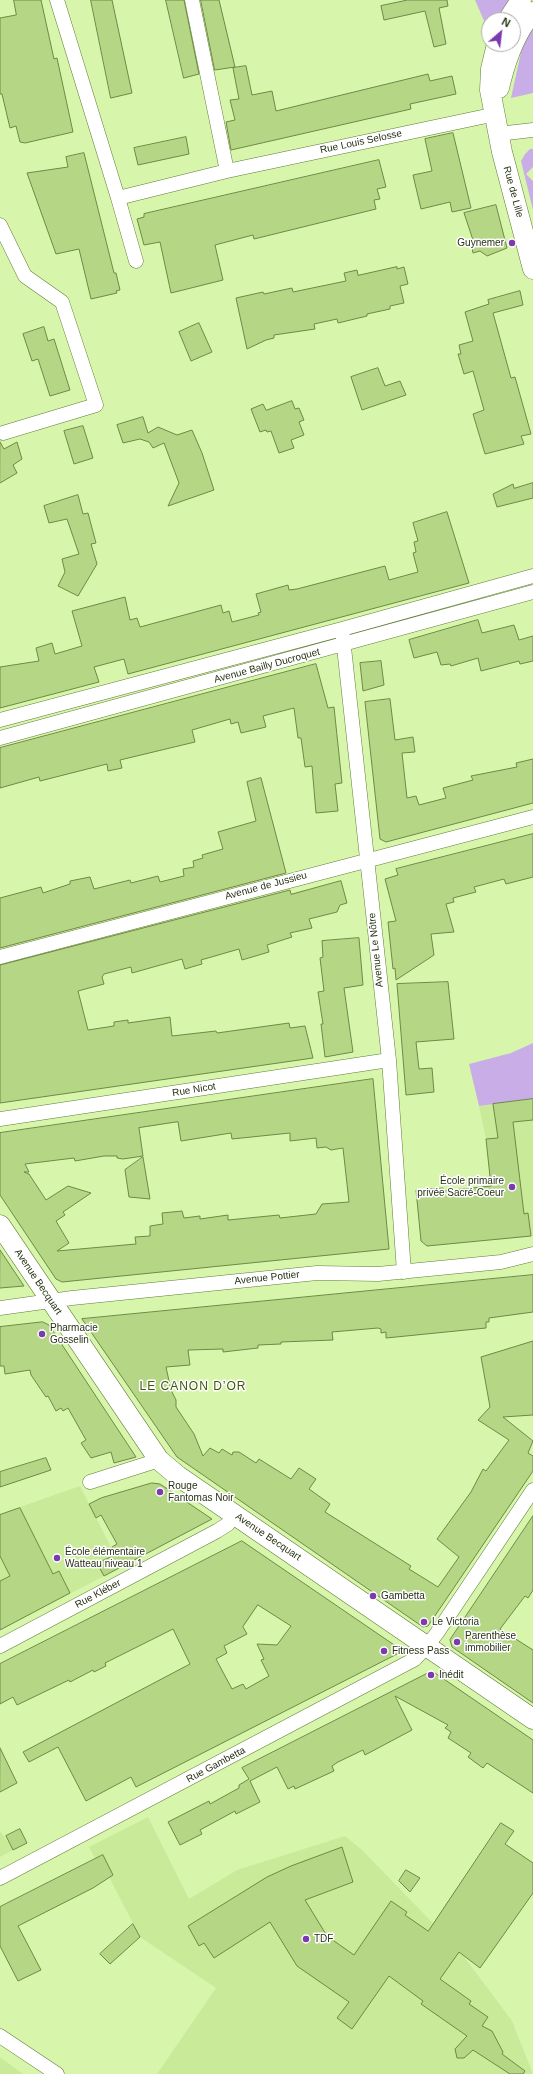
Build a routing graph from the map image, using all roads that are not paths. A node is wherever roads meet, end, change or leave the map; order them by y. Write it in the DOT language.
graph roads {
  1 [pos="57,0"];
  2 [pos="192,0"];
  3 [pos="522,0"];
  4 [pos="514,12"];
  5 [pos="533,12"];
  6 [pos="495,52"];
  7 [pos="496,114"];
  8 [pos="533,130"];
  9 [pos="498,134"];
  10 [pos="227,171"];
  11 [pos="118,198"];
  12 [pos="0,225"];
  13 [pos="136,261"];
  14 [pos="533,269"];
  15 [pos="3,433"];
  16 [pos="533,576"];
  17 [pos="533,592"];
  18 [pos="342,629"];
  19 [pos="344,645"];
  20 [pos="0,720"];
  21 [pos="0,738"];
  22 [pos="533,818"];
  23 [pos="366,860"];
  24 [pos="0,957"];
  25 [pos="389,1060"];
  26 [pos="0,1120"];
  27 [pos="0,1225"];
  28 [pos="533,1254"];
  29 [pos="404,1272"];
  30 [pos="52,1301"];
  31 [pos="0,1308"];
  32 [pos="159,1460"];
  33 [pos="90,1482"];
  34 [pos="533,1490"];
  35 [pos="235,1515"];
  36 [pos="0,1646"];
  37 [pos="427,1646"];
  38 [pos="533,1719"];
  39 [pos="0,1878"];
  40 [pos="0,2036"];
  41 [pos="57,2074"];
  1 -- 11 [label="street"];
  2 -- 10 [label="street"];
  3 -- 4 [label="street"];
  5 -- 7 [label="street, Rue de Lille"];
  6 -- 7 [label="street, Rue de Lille"];
  7 -- 9 [label="street, Rue de Lille"];
  7 -- 10 [label="street, Rue Louis Selosse"];
  8 -- 9 [label="street"];
  9 -- 14 [label="street, Rue de Lille"];
  10 -- 11 [label="street, Rue Louis Selosse"];
  11 -- 13 [label="street"];
  12 -- 15 [label="street"];
  16 -- 18 [label="street, Avenue Bailly Ducroquet"];
  17 -- 19 [label="street, Avenue Bailly Ducroquet"];
  18 -- 19 [label="street, Avenue Le Nôtre"];
  18 -- 20 [label="street, Avenue Bailly Ducroquet"];
  19 -- 21 [label="street, Avenue Bailly Ducroquet"];
  19 -- 23 [label="street, Avenue Le Nôtre"];
  22 -- 23 [label="street, Avenue de Jussieu"];
  23 -- 24 [label="street, Avenue de Jussieu"];
  23 -- 25 [label="street, Avenue Le Nôtre"];
  25 -- 26 [label="street, Rue Nicot"];
  25 -- 29 [label="street, Avenue Le Nôtre"];
  27 -- 30 [label="street, Avenue Becquart"];
  28 -- 29 [label="street, Avenue Pottier"];
  29 -- 30 [label="street, Avenue Pottier"];
  30 -- 31 [label="street, Avenue Pottier"];
  30 -- 32 [label="street, Avenue Becquart"];
  32 -- 33 [label="street"];
  32 -- 35 [label="street, Avenue Becquart"];
  34 -- 37 [label="street, Rue Gambetta"];
  35 -- 36 [label="street, Rue Kléber"];
  35 -- 37 [label="street, Avenue Becquart"];
  37 -- 38 [label="street, Avenue Becquart"];
  37 -- 39 [label="street, Rue Gambetta"];
  40 -- 41 [label="street"];
}
